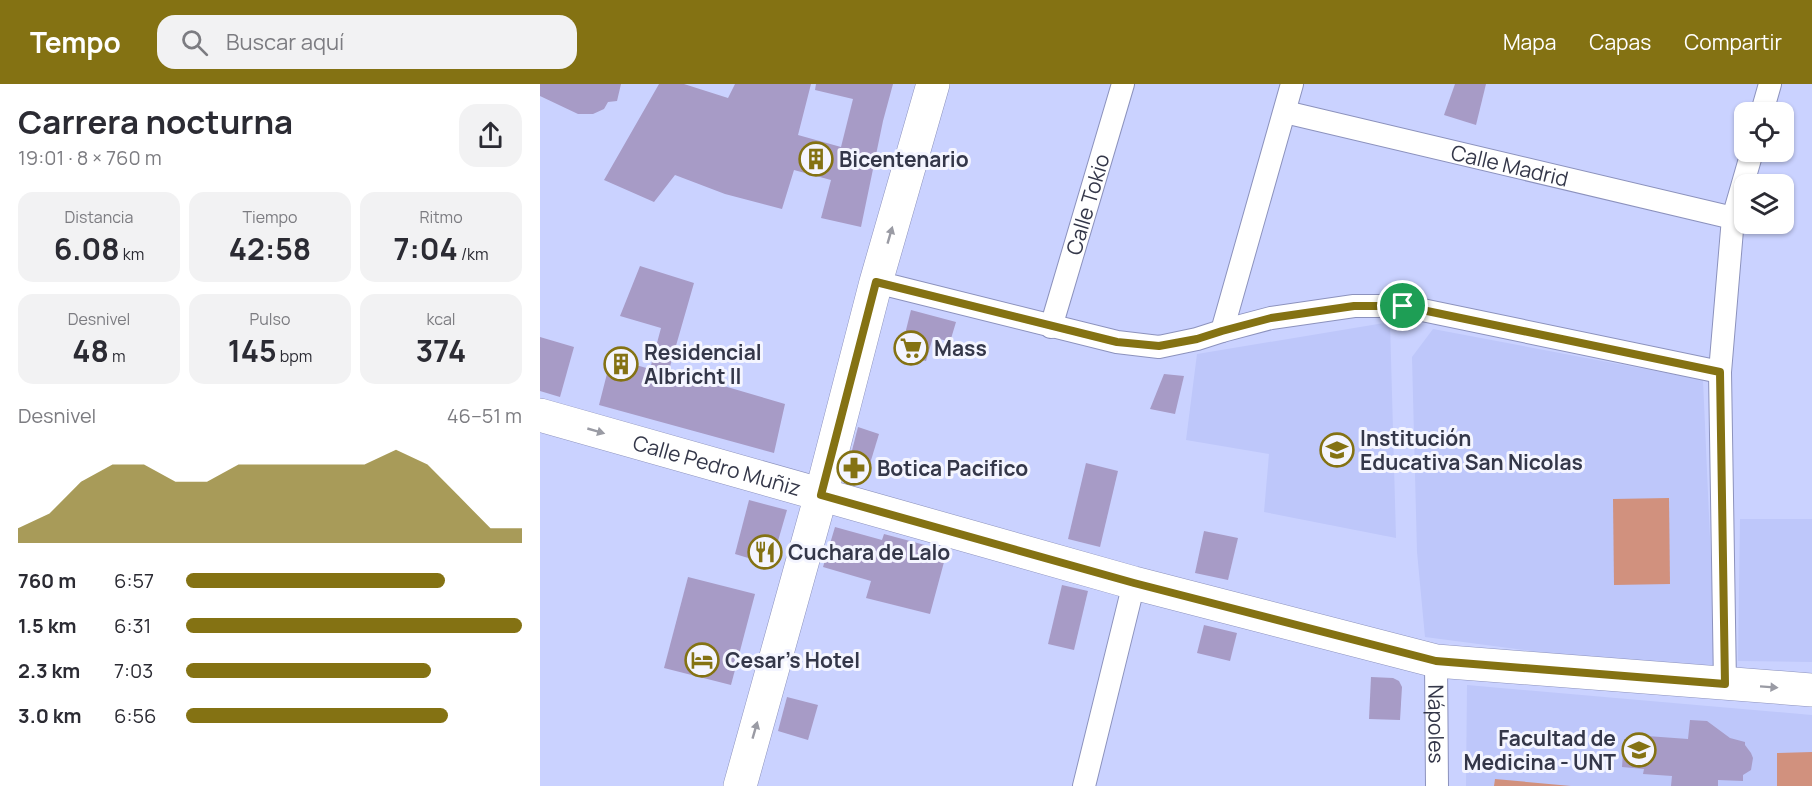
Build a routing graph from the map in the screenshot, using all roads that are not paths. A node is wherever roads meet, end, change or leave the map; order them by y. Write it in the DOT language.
graph roads {
  1 [pos="933,84"];
  2 [pos="1124,84"];
  3 [pos="1292,84"];
  4 [pos="1770,84"];
  5 [pos="1765,102"];
  6 [pos="1285,112"];
  7 [pos="1749,162"];
  8 [pos="1733,219"];
  9 [pos="876,282"];
  10 [pos="1051,327"];
  11 [pos="1222,331"];
  12 [pos="1720,372"];
  13 [pos="540,415"];
  14 [pos="821,495"];
  15 [pos="1134,583"];
  16 [pos="1436,661"];
  17 [pos="1725,684"];
  18 [pos="1812,690"];
  19 [pos="740,786"];
  20 [pos="1084,786"];
  21 [pos="1437,786"];
  9 -- 1 [label="street, one-way"];
  2 -- 10 [label="street, Calle Tokio"];
  3 -- 6 [label="street"];
  4 -- 5 [label="street"];
  6 -- 8 [label="street, Calle Madrid"];
  6 -- 11 [label="street"];
  7 -- 8 [label="street"];
  8 -- 12 [label="street"];
  9 -- 10 [label="street"];
  9 -- 14 [label="street"];
  10 -- 11 [label="street"];
  11 -- 12 [label="street"];
  12 -- 17 [label="street"];
  13 -- 14 [label="street, Calle Pedro Muñiz, one-way"];
  14 -- 15 [label="street, Calle Pedro Muñiz"];
  19 -- 14 [label="street, one-way"];
  15 -- 16 [label="street, Calle Pedro Muñiz"];
  15 -- 20 [label="street"];
  16 -- 17 [label="street, Calle Pedro Muñiz"];
  16 -- 21 [label="street, Nápoles"];
  17 -- 18 [label="street, Calle Pedro Muñiz, one-way"];
}
